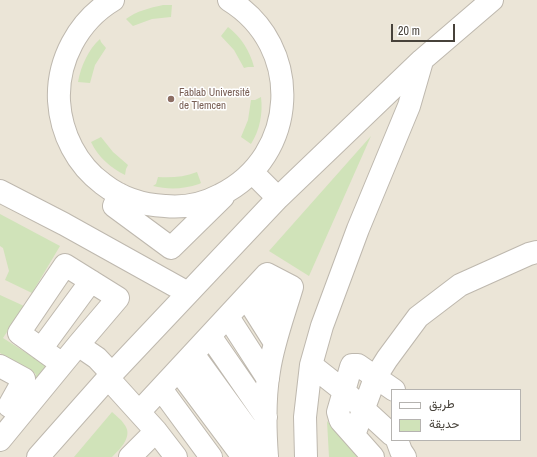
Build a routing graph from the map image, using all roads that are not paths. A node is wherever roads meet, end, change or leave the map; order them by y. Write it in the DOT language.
graph roads {
  1 [pos="113,0"];
  2 [pos="229,0"];
  3 [pos="492,0"];
  4 [pos="422,60"];
  5 [pos="252,172"];
  6 [pos="231,189"];
  7 [pos="0,191"];
  8 [pos="119,194"];
  9 [pos="278,198"];
  10 [pos="537,252"];
  11 [pos="91,281"];
  12 [pos="253,290"];
  13 [pos="188,293"];
  14 [pos="228,317"];
  15 [pos="210,336"];
  16 [pos="276,343"];
  17 [pos="78,345"];
  18 [pos="42,349"];
  19 [pos="193,354"];
  20 [pos="62,364"];
  21 [pos="311,365"];
  22 [pos="0,366"];
  23 [pos="178,370"];
  24 [pos="110,376"];
  25 [pos="375,378"];
  26 [pos="268,379"];
  27 [pos="161,388"];
  28 [pos="392,389"];
  29 [pos="344,391"];
  30 [pos="364,408"];
  31 [pos="139,412"];
  32 [pos="22,413"];
  33 [pos="266,417"];
  34 [pos="156,431"];
  35 [pos="391,434"];
  36 [pos="354,435"];
  37 [pos="0,440"];
  38 [pos="397,441"];
  39 [pos="173,456"];
  40 [pos="38,457"];
  41 [pos="130,457"];
  42 [pos="211,457"];
  43 [pos="243,457"];
  44 [pos="267,457"];
  45 [pos="306,457"];
  46 [pos="373,457"];
  47 [pos="405,457"];
  1 -- 8 [label="street"];
  2 -- 5 [label="street"];
  3 -- 4 [label="street"];
  4 -- 9 [label="street"];
  4 -- 21 [label="street"];
  5 -- 6 [label="street"];
  5 -- 9 [label="street"];
  6 -- 8 [label="street"];
  6 -- 8 [label="street"];
  7 -- 13 [label="street"];
  9 -- 13 [label="street"];
  10 -- 25 [label="street"];
  11 -- 17 [label="street"];
  11 -- 18 [label="street"];
  11 -- 18 [label="street"];
  12 -- 14 [label="street"];
  12 -- 16 [label="street"];
  12 -- 16 [label="street"];
  13 -- 24 [label="street"];
  14 -- 15 [label="street"];
  14 -- 26 [label="street"];
  15 -- 19 [label="street"];
  15 -- 33 [label="street"];
  16 -- 26 [label="street"];
  17 -- 20 [label="street"];
  17 -- 24 [label="street"];
  18 -- 20 [label="street"];
  19 -- 23 [label="street"];
  19 -- 44 [label="street"];
  20 -- 32 [label="street"];
  21 -- 29 [label="street"];
  21 -- 45 [label="street"];
  22 -- 32 [label="street"];
  23 -- 27 [label="street"];
  23 -- 43 [label="street"];
  24 -- 31 [label="street"];
  24 -- 40 [label="street"];
  25 -- 28 [label="street"];
  25 -- 29 [label="street"];
  25 -- 30 [label="street"];
  26 -- 33 [label="street"];
  27 -- 31 [label="street"];
  27 -- 42 [label="street"];
  29 -- 30 [label="street"];
  29 -- 36 [label="street"];
  30 -- 35 [label="street"];
  30 -- 36 [label="street"];
  31 -- 34 [label="street"];
  32 -- 37 [label="street"];
  33 -- 44 [label="street"];
  34 -- 39 [label="street"];
  34 -- 41 [label="street"];
  36 -- 46 [label="street"];
  38 -- 47 [label="street"];
}
